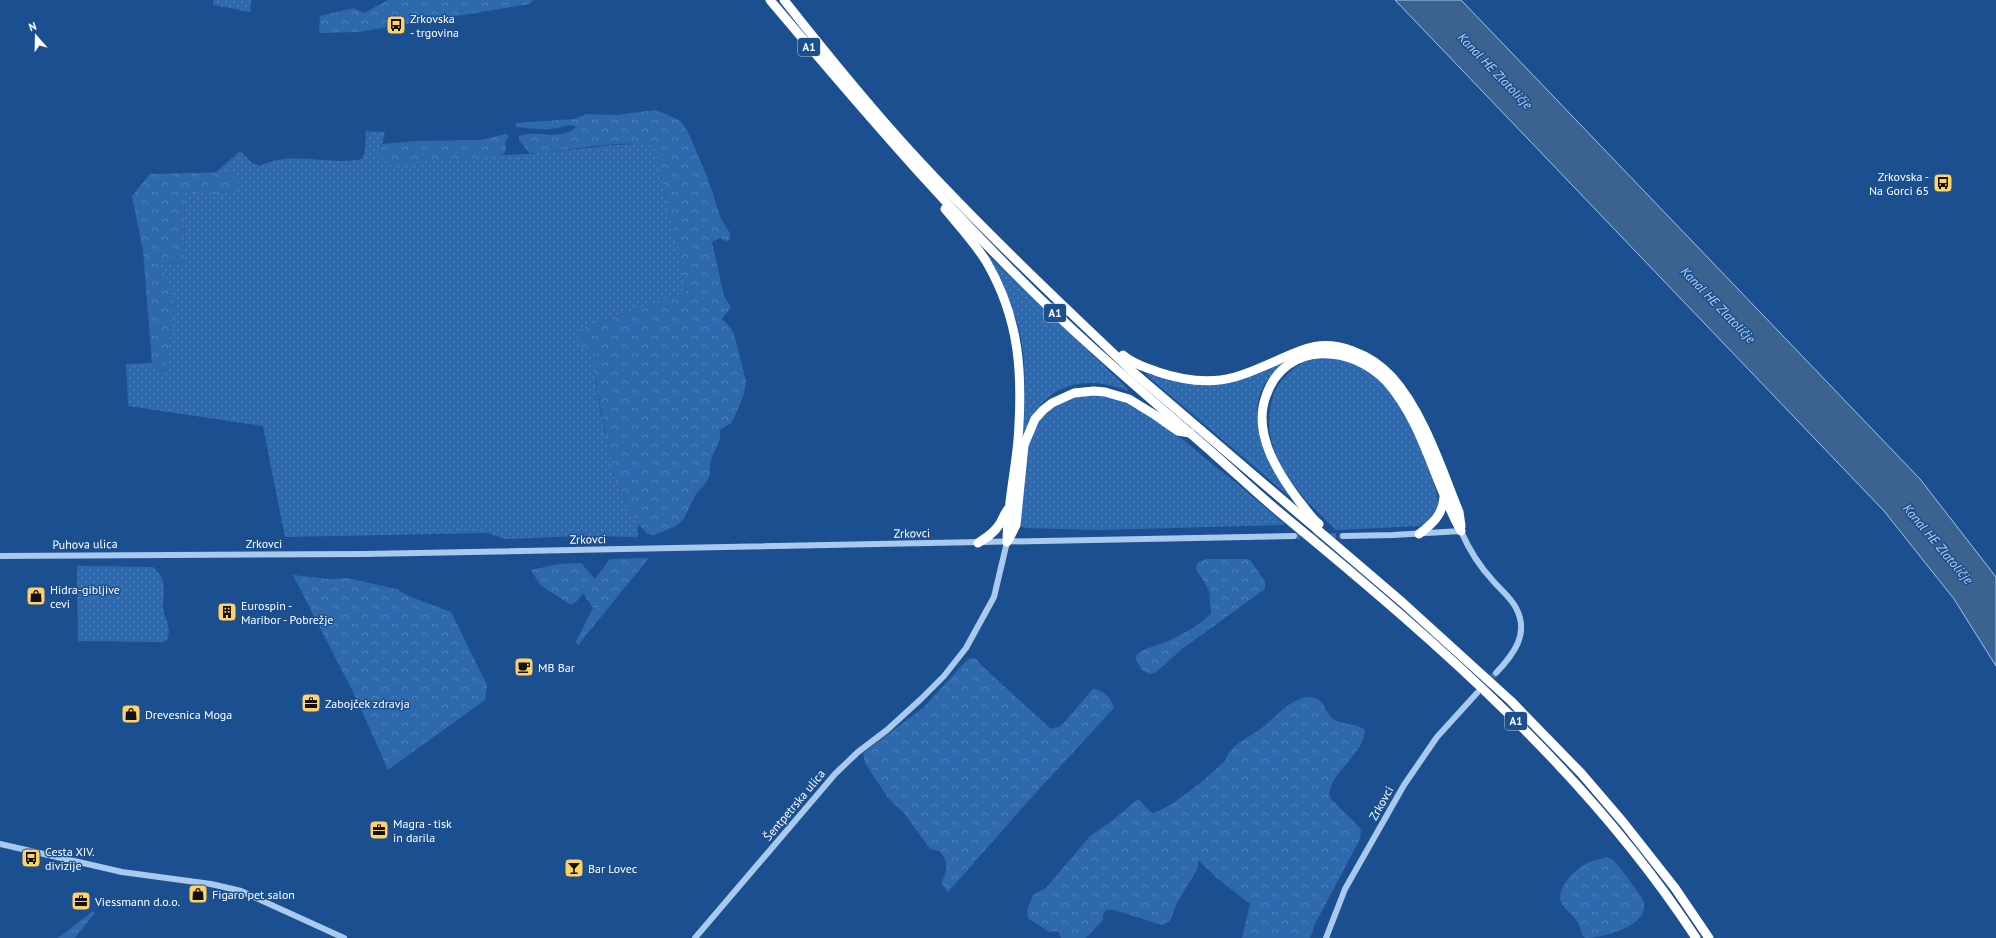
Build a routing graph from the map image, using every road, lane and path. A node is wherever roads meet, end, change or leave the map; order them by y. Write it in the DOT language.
graph roads {
  1 [pos="785,1"];
  2 [pos="773,4"];
  3 [pos="929,183"];
  4 [pos="1098,338"];
  5 [pos="1190,433"];
  6 [pos="1444,496"];
  7 [pos="1010,507"];
  8 [pos="1461,530"];
  9 [pos="1419,534"];
  10 [pos="1294,536"];
  11 [pos="1343,536"];
  12 [pos="1007,542"];
  13 [pos="978,543"];
  14 [pos="1341,552"];
  15 [pos="169,554"];
  16 [pos="0,556"];
  17 [pos="1496,673"];
  18 [pos="1477,693"];
  19 [pos="0,844"];
  20 [pos="344,938"];
  21 [pos="695,938"];
  22 [pos="1326,938"];
  23 [pos="1696,938"];
  24 [pos="1710,938"];
  1 -- 4 [label="highway, A1"];
  2 -- 3 [label="highway, A1"];
  3 -- 5 [label="highway, A1"];
  3 -- 7 [label="highway"];
  4 -- 8 [label="highway"];
  4 -- 14 [label="highway, A1"];
  5 -- 12 [label="highway"];
  5 -- 23 [label="highway, A1"];
  6 -- 8 [label="highway"];
  6 -- 9 [label="highway"];
  6 -- 14 [label="highway"];
  7 -- 12 [label="highway"];
  7 -- 13 [label="highway"];
  8 -- 9 [label="street"];
  8 -- 17 [label="street"];
  9 -- 11 [label="street"];
  10 -- 12 [label="street, Zrkovci"];
  12 -- 13 [label="street, Zrkovci"];
  12 -- 21 [label="street, Šentpetrska ulica"];
  13 -- 15 [label="street, Zrkovci"];
  14 -- 24 [label="highway, A1"];
  15 -- 16 [label="street, Puhova ulica"];
  18 -- 22 [label="street, Zrkovci"];
  19 -- 20 [label="street"];
}
